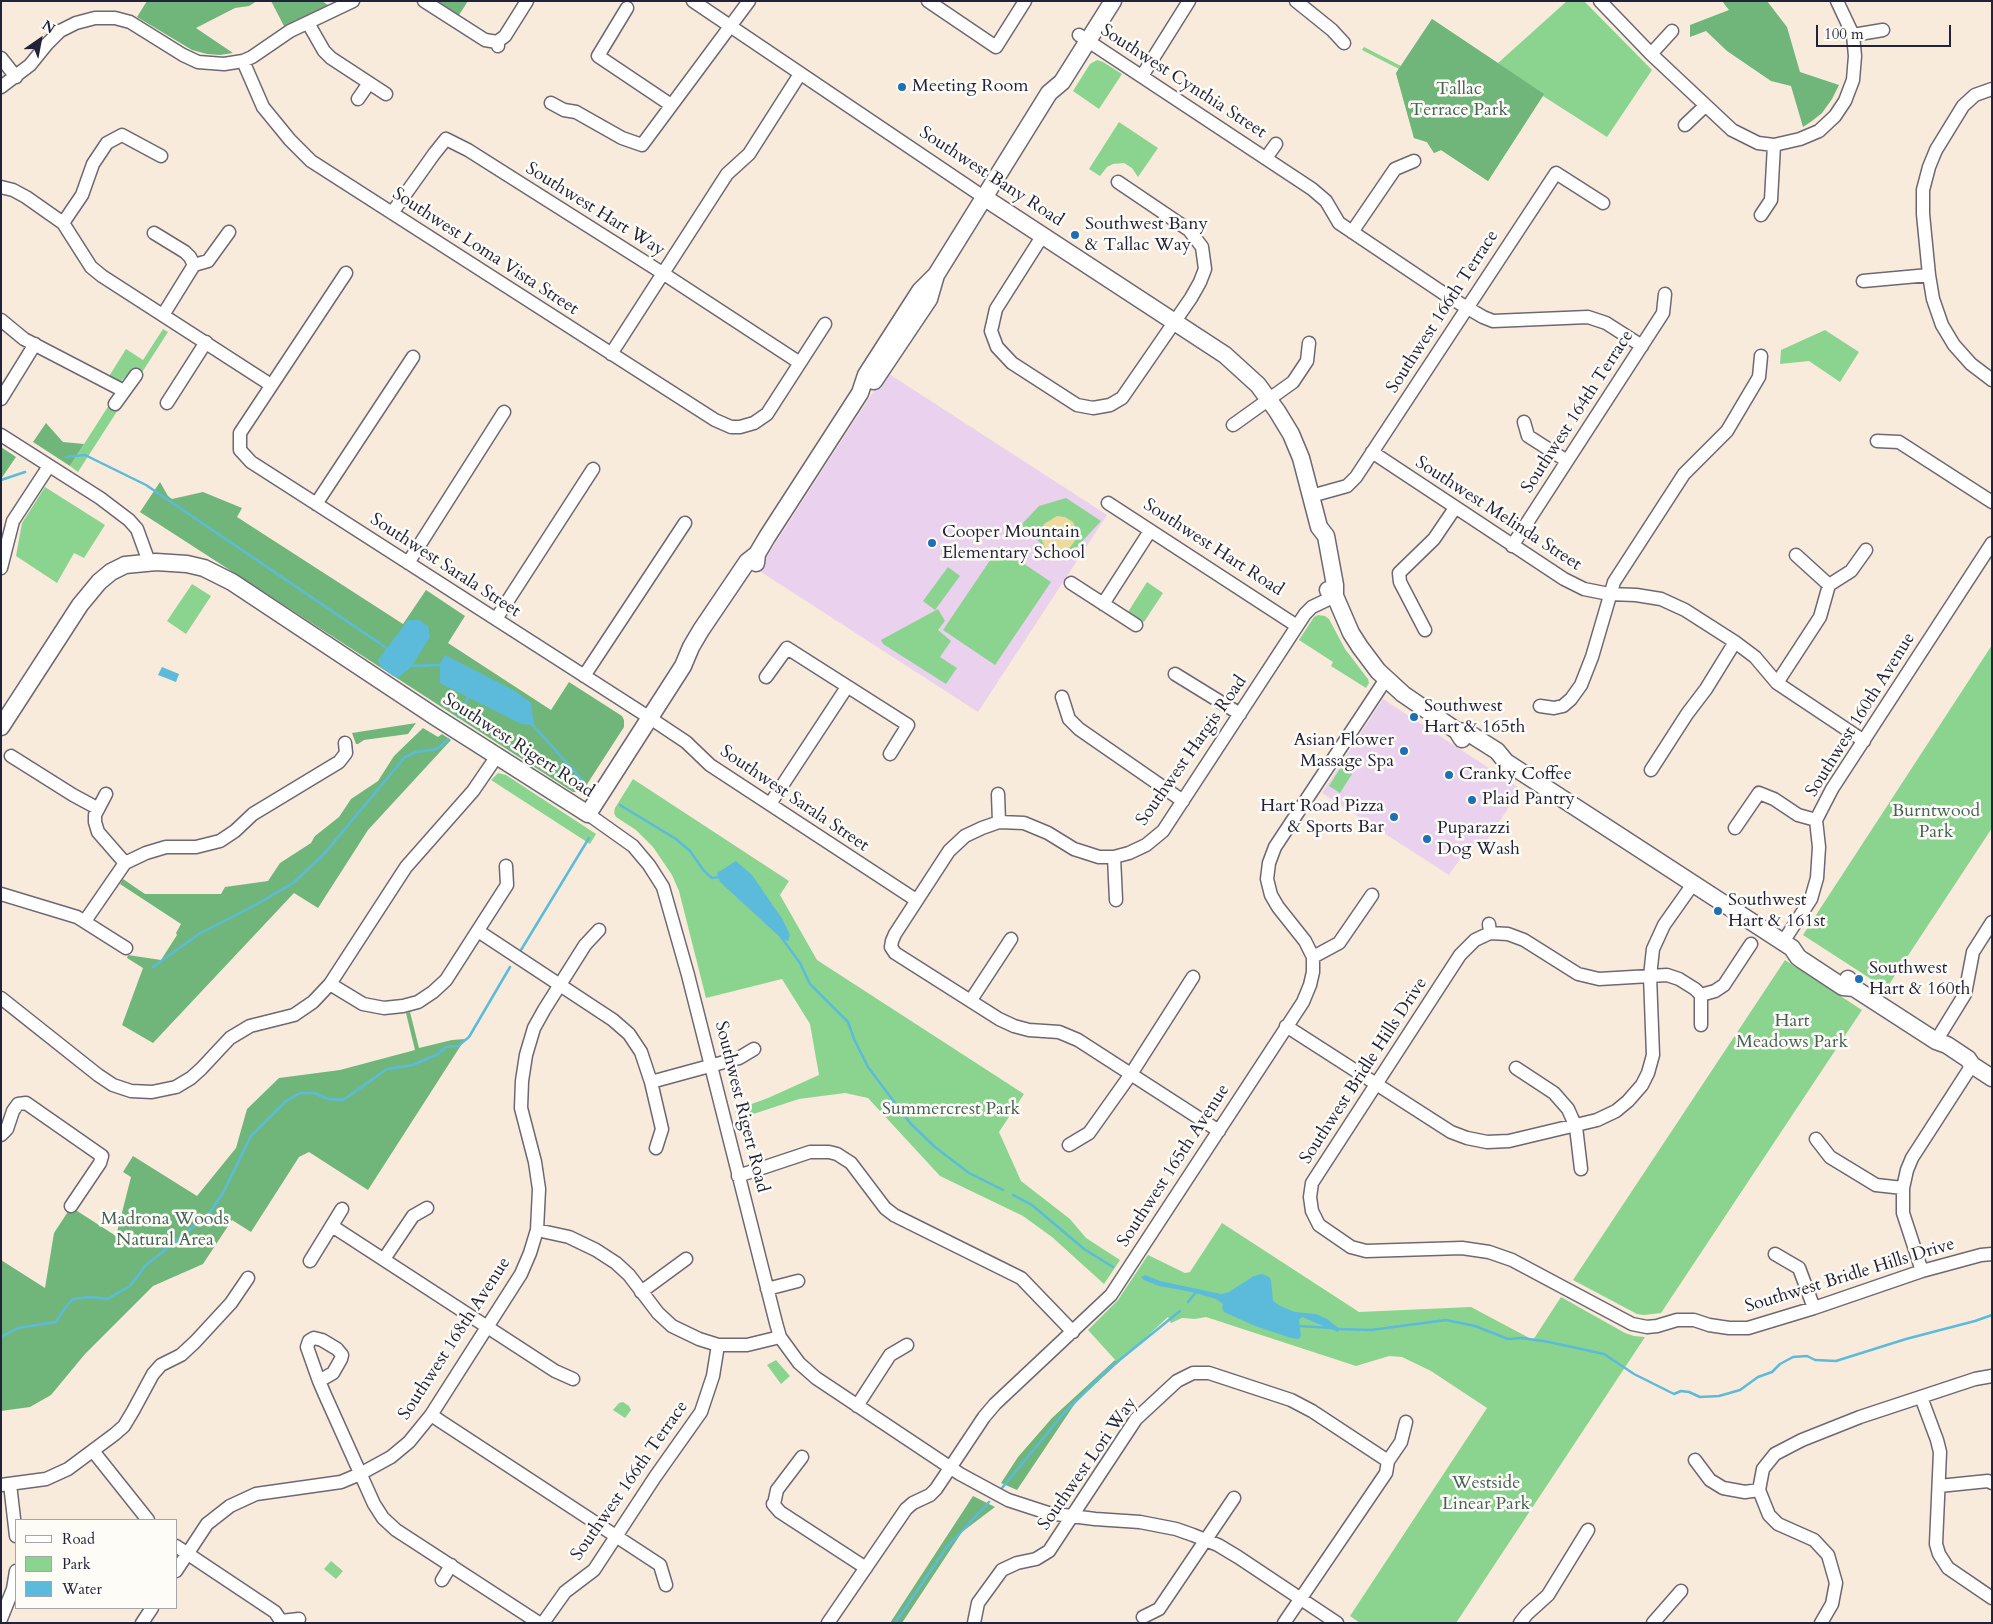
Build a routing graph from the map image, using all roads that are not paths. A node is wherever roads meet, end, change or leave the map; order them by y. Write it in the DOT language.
graph roads {
  1 [pos="353,1"];
  2 [pos="424,1"];
  3 [pos="527,1"];
  4 [pos="693,1"];
  5 [pos="749,1"];
  6 [pos="928,1"];
  7 [pos="1025,1"];
  8 [pos="1101,1"];
  9 [pos="1112,1"];
  10 [pos="1189,1"];
  11 [pos="1296,1"];
  12 [pos="1600,1"];
  13 [pos="1837,1"];
  14 [pos="627,8"];
  15 [pos="308,23"];
  16 [pos="731,27"];
  17 [pos="1883,30"];
  18 [pos="1672,31"];
  19 [pos="1853,34"];
  20 [pos="1084,38"];
  21 [pos="1344,43"];
  22 [pos="1651,54"];
  23 [pos="1,58"];
  24 [pos="243,61"];
  25 [pos="800,74"];
  26 [pos="1142,76"];
  27 [pos="16,77"];
  28 [pos="369,83"];
  29 [pos="1,87"];
  30 [pos="1992,89"];
  31 [pos="386,94"];
  32 [pos="358,99"];
  33 [pos="551,103"];
  34 [pos="671,105"];
  35 [pos="1705,106"];
  36 [pos="1686,125"];
  37 [pos="1276,144"];
  38 [pos="1774,145"];
  39 [pos="161,156"];
  40 [pos="1266,158"];
  41 [pos="1414,161"];
  42 [pos="1118,182"];
  43 [pos="1,187"];
  44 [pos="985,198"];
  45 [pos="1603,202"];
  46 [pos="392,213"];
  47 [pos="1761,214"];
  48 [pos="62,223"];
  49 [pos="229,232"];
  50 [pos="1352,232"];
  51 [pos="154,233"];
  52 [pos="1043,235"];
  53 [pos="194,265"];
  54 [pos="346,273"];
  55 [pos="664,274"];
  56 [pos="1929,275"];
  57 [pos="1863,281"];
  58 [pos="1665,294"];
  59 [pos="1466,308"];
  60 [pos="163,314"];
  61 [pos="1,320"];
  62 [pos="1174,321"];
  63 [pos="825,324"];
  64 [pos="206,342"];
  65 [pos="1309,342"];
  66 [pos="35,344"];
  67 [pos="1642,346"];
  68 [pos="611,354"];
  69 [pos="1761,356"];
  70 [pos="413,357"];
  71 [pos="800,363"];
  72 [pos="136,375"];
  73 [pos="1992,380"];
  74 [pos="271,385"];
  75 [pos="124,391"];
  76 [pos="1,399"];
  77 [pos="1270,400"];
  78 [pos="167,403"];
  79 [pos="115,404"];
  80 [pos="504,412"];
  81 [pos="1524,422"];
  82 [pos="1233,425"];
  83 [pos="1,435"];
  84 [pos="1877,441"];
  85 [pos="1372,452"];
  86 [pos="1567,461"];
  87 [pos="49,466"];
  88 [pos="593,469"];
  89 [pos="1311,496"];
  90 [pos="1992,502"];
  91 [pos="1108,503"];
  92 [pos="316,504"];
  93 [pos="1455,508"];
  94 [pos="685,523"];
  95 [pos="1150,532"];
  96 [pos="1992,543"];
  97 [pos="1512,546"];
  98 [pos="1866,550"];
  99 [pos="1796,555"];
  100 [pos="150,562"];
  101 [pos="408,563"];
  102 [pos="1,568"];
  103 [pos="1071,583"];
  104 [pos="1829,585"];
  105 [pos="1609,594"];
  106 [pos="1335,596"];
  107 [pos="1103,604"];
  108 [pos="496,619"];
  109 [pos="1136,625"];
  110 [pos="1297,626"];
  111 [pos="1425,630"];
  112 [pos="1735,642"];
  113 [pos="1175,674"];
  114 [pos="584,676"];
  115 [pos="766,678"];
  116 [pos="1386,679"];
  117 [pos="1777,683"];
  118 [pos="847,687"];
  119 [pos="1062,696"];
  120 [pos="1540,706"];
  121 [pos="1240,714"];
  122 [pos="650,718"];
  123 [pos="1,727"];
  124 [pos="1864,741"];
  125 [pos="345,743"];
  126 [pos="890,754"];
  127 [pos="12,756"];
  128 [pos="497,756"];
  129 [pos="1651,770"];
  130 [pos="106,794"];
  131 [pos="998,794"];
  132 [pos="1182,801"];
  133 [pos="770,804"];
  134 [pos="97,808"];
  135 [pos="588,814"];
  136 [pos="1816,820"];
  137 [pos="999,822"];
  138 [pos="1736,828"];
  139 [pos="1114,857"];
  140 [pos="125,863"];
  141 [pos="506,866"];
  142 [pos="1692,884"];
  143 [pos="1,894"];
  144 [pos="1372,895"];
  145 [pos="916,900"];
  146 [pos="1116,900"];
  147 [pos="85,921"];
  148 [pos="1992,922"];
  149 [pos="600,930"];
  150 [pos="478,931"];
  151 [pos="1011,940"];
  152 [pos="1751,944"];
  153 [pos="1788,945"];
  154 [pos="126,948"];
  155 [pos="1313,958"];
  156 [pos="1650,976"];
  157 [pos="1193,977"];
  158 [pos="330,984"];
  159 [pos="560,984"];
  160 [pos="1701,995"];
  161 [pos="1,998"];
  162 [pos="971,1000"];
  163 [pos="1701,1025"];
  164 [pos="1286,1026"];
  165 [pos="1936,1041"];
  166 [pos="754,1049"];
  167 [pos="1972,1065"];
  168 [pos="710,1066"];
  169 [pos="1516,1068"];
  170 [pos="1131,1074"];
  171 [pos="1992,1078"];
  172 [pos="651,1082"];
  173 [pos="1376,1084"];
  174 [pos="1576,1127"];
  175 [pos="1219,1131"];
  176 [pos="1,1135"];
  177 [pos="1816,1139"];
  178 [pos="1070,1145"];
  179 [pos="656,1148"];
  180 [pos="1581,1169"];
  181 [pos="738,1176"];
  182 [pos="1903,1188"];
  183 [pos="71,1206"];
  184 [pos="427,1208"];
  185 [pos="342,1209"];
  186 [pos="332,1226"];
  187 [pos="537,1230"];
  188 [pos="1775,1254"];
  189 [pos="1992,1254"];
  190 [pos="384,1259"];
  191 [pos="686,1259"];
  192 [pos="310,1261"];
  193 [pos="1922,1271"];
  194 [pos="248,1278"];
  195 [pos="798,1281"];
  196 [pos="767,1288"];
  197 [pos="641,1292"];
  198 [pos="1814,1308"];
  199 [pos="488,1326"];
  200 [pos="1073,1332"];
  201 [pos="780,1337"];
  202 [pos="718,1345"];
  203 [pos="907,1345"];
  204 [pos="1992,1376"];
  205 [pos="574,1379"];
  206 [pos="319,1381"];
  207 [pos="1921,1397"];
  208 [pos="857,1406"];
  209 [pos="431,1415"];
  210 [pos="1406,1422"];
  211 [pos="93,1450"];
  212 [pos="802,1457"];
  213 [pos="1695,1460"];
  214 [pos="1388,1461"];
  215 [pos="951,1467"];
  216 [pos="360,1474"];
  217 [pos="1992,1483"];
  218 [pos="6,1485"];
  219 [pos="1939,1486"];
  220 [pos="1759,1490"];
  221 [pos="1234,1498"];
  222 [pos="1073,1517"];
  223 [pos="147,1519"];
  224 [pos="1588,1530"];
  225 [pos="15,1531"];
  226 [pos="616,1537"];
  227 [pos="1206,1540"];
  228 [pos="178,1547"];
  229 [pos="187,1554"];
  230 [pos="451,1565"];
  231 [pos="178,1568"];
  232 [pos="866,1568"];
  233 [pos="15,1577"];
  234 [pos="442,1580"];
  235 [pos="666,1585"];
  236 [pos="1681,1591"];
  237 [pos="1300,1598"];
  238 [pos="1992,1598"];
  239 [pos="151,1609"];
  240 [pos="1143,1618"];
  241 [pos="1,1619"];
  242 [pos="299,1619"];
  243 [pos="281,1622"];
  244 [pos="142,1623"];
  245 [pos="539,1623"];
  246 [pos="543,1623"];
  247 [pos="828,1623"];
  248 [pos="974,1623"];
  249 [pos="1284,1623"];
  250 [pos="1337,1623"];
  251 [pos="1520,1623"];
  252 [pos="1653,1623"];
  253 [pos="1821,1623"];
  1 -- 15 [label="street"];
  2 -- 3 [label="street"];
  4 -- 16 [label="street, Southwest Bany Road"];
  5 -- 16 [label="street"];
  6 -- 7 [label="street"];
  8 -- 20 [label="main road"];
  9 -- 20 [label="main road"];
  10 -- 26 [label="street"];
  11 -- 21 [label="street"];
  12 -- 22 [label="street"];
  13 -- 19 [label="street"];
  14 -- 34 [label="street"];
  15 -- 24 [label="street"];
  15 -- 28 [label="street"];
  16 -- 25 [label="street, Southwest Bany Road"];
  16 -- 34 [label="street"];
  17 -- 19 [label="street"];
  18 -- 22 [label="street"];
  19 -- 38 [label="street"];
  20 -- 26 [label="street, Southwest Cynthia Street"];
  20 -- 44 [label="main road"];
  22 -- 35 [label="street"];
  23 -- 27 [label="street"];
  24 -- 27 [label="street"];
  24 -- 46 [label="street, Southwest Loma Vista Street"];
  25 -- 44 [label="street, Southwest Bany Road"];
  25 -- 55 [label="street"];
  26 -- 40 [label="street, Southwest Cynthia Street"];
  27 -- 29 [label="street"];
  28 -- 31 [label="street"];
  28 -- 32 [label="street"];
  30 -- 56 [label="street"];
  33 -- 34 [label="street"];
  35 -- 36 [label="street"];
  35 -- 38 [label="street"];
  37 -- 40 [label="street, Southwest Cynthia Street"];
  38 -- 47 [label="street"];
  39 -- 48 [label="street"];
  40 -- 50 [label="street, Southwest Cynthia Street"];
  41 -- 50 [label="street"];
  42 -- 62 [label="street"];
  43 -- 48 [label="street"];
  44 -- 52 [label="main road, Southwest Bany Road"];
  44 -- 122 [label="main road"];
  45 -- 59 [label="street, Southwest 166th Terrace"];
  46 -- 55 [label="street, Southwest Hart Way"];
  46 -- 68 [label="street, Southwest Loma Vista Street"];
  48 -- 60 [label="street"];
  49 -- 53 [label="street"];
  50 -- 59 [label="street, Southwest Cynthia Street"];
  51 -- 53 [label="street"];
  52 -- 62 [label="main road, Southwest Bany Road"];
  52 -- 62 [label="street"];
  53 -- 60 [label="street"];
  54 -- 74 [label="street"];
  55 -- 68 [label="street"];
  55 -- 71 [label="street, Southwest Hart Way"];
  56 -- 57 [label="street"];
  56 -- 73 [label="street"];
  58 -- 67 [label="street, Southwest 164th Terrace"];
  59 -- 67 [label="street, Southwest Cynthia Street"];
  59 -- 85 [label="street, Southwest 166th Terrace"];
  60 -- 64 [label="street"];
  61 -- 66 [label="street"];
  62 -- 77 [label="main road, Southwest Bany Road"];
  63 -- 71 [label="street"];
  64 -- 74 [label="street"];
  64 -- 78 [label="street"];
  65 -- 77 [label="street"];
  66 -- 75 [label="street"];
  66 -- 76 [label="street"];
  67 -- 86 [label="street, Southwest 164th Terrace"];
  68 -- 71 [label="street, Southwest Loma Vista Street"];
  69 -- 105 [label="street"];
  70 -- 92 [label="street"];
  72 -- 75 [label="street"];
  74 -- 92 [label="street, Southwest Sarala Street"];
  75 -- 79 [label="street"];
  77 -- 82 [label="street"];
  77 -- 89 [label="main road, Southwest Bany Road"];
  80 -- 101 [label="street"];
  81 -- 86 [label="street"];
  83 -- 87 [label="street"];
  84 -- 90 [label="street"];
  85 -- 89 [label="street, Southwest 166th Terrace"];
  85 -- 93 [label="street, Southwest Melinda Street"];
  86 -- 97 [label="street, Southwest 164th Terrace"];
  87 -- 100 [label="street"];
  87 -- 102 [label="street"];
  88 -- 108 [label="street"];
  89 -- 106 [label="main road, Southwest Bany Road"];
  91 -- 95 [label="street, Southwest Hart Road"];
  92 -- 101 [label="street, Southwest Sarala Street"];
  93 -- 97 [label="street, Southwest Melinda Street"];
  93 -- 111 [label="street"];
  94 -- 114 [label="street"];
  95 -- 107 [label="street"];
  95 -- 110 [label="street, Southwest Hart Road"];
  96 -- 124 [label="street, Southwest 160th Avenue"];
  97 -- 105 [label="street, Southwest Melinda Street"];
  98 -- 104 [label="street"];
  99 -- 104 [label="street"];
  100 -- 123 [label="main road, Southwest Rigert Road"];
  100 -- 128 [label="main road, Southwest Rigert Road"];
  101 -- 108 [label="street, Southwest Sarala Street"];
  103 -- 107 [label="street"];
  104 -- 117 [label="street"];
  105 -- 112 [label="street, Southwest Melinda Street"];
  105 -- 120 [label="street"];
  106 -- 110 [label="street, Southwest Hargis Road"];
  106 -- 116 [label="main road, Southwest Bany Road"];
  107 -- 109 [label="street"];
  108 -- 114 [label="street, Southwest Sarala Street"];
  110 -- 121 [label="street, Southwest Hargis Road"];
  112 -- 117 [label="street, Southwest Melinda Street"];
  112 -- 129 [label="street"];
  113 -- 121 [label="street"];
  114 -- 122 [label="street, Southwest Sarala Street"];
  115 -- 118 [label="street"];
  116 -- 142 [label="main road"];
  116 -- 155 [label="street"];
  117 -- 124 [label="street, Southwest Melinda Street"];
  118 -- 126 [label="street"];
  118 -- 133 [label="street"];
  119 -- 132 [label="street"];
  121 -- 132 [label="street, Southwest Hargis Road"];
  122 -- 133 [label="street, Southwest Sarala Street"];
  122 -- 135 [label="main road"];
  124 -- 136 [label="street, Southwest 160th Avenue"];
  125 -- 140 [label="street"];
  127 -- 134 [label="street"];
  128 -- 135 [label="main road, Southwest Rigert Road"];
  128 -- 158 [label="street"];
  130 -- 134 [label="street"];
  131 -- 137 [label="street"];
  132 -- 139 [label="street, Southwest Hargis Road"];
  133 -- 145 [label="street, Southwest Sarala Street"];
  134 -- 140 [label="street"];
  135 -- 168 [label="street, Southwest Rigert Road"];
  136 -- 138 [label="street"];
  136 -- 153 [label="street, Southwest 160th Avenue"];
  137 -- 139 [label="street, Southwest Hargis Road"];
  137 -- 145 [label="street, Southwest Hargis Road"];
  139 -- 146 [label="street"];
  140 -- 147 [label="street"];
  141 -- 150 [label="street"];
  142 -- 153 [label="main road"];
  142 -- 156 [label="street"];
  143 -- 147 [label="street"];
  144 -- 155 [label="street"];
  145 -- 162 [label="street, Southwest Hargis Road"];
  147 -- 154 [label="street"];
  148 -- 165 [label="street"];
  149 -- 159 [label="street, Southwest 168th Avenue"];
  150 -- 158 [label="street"];
  150 -- 159 [label="street"];
  151 -- 162 [label="street"];
  152 -- 160 [label="street"];
  153 -- 165 [label="main road"];
  155 -- 164 [label="street, Southwest 165th Avenue"];
  156 -- 160 [label="street, Southwest Bridle Hills Drive"];
  156 -- 173 [label="street, Southwest Bridle Hills Drive"];
  156 -- 174 [label="street"];
  157 -- 170 [label="street"];
  158 -- 161 [label="street"];
  159 -- 172 [label="street"];
  159 -- 187 [label="street, Southwest 168th Avenue"];
  160 -- 163 [label="street"];
  162 -- 170 [label="street, Southwest Hargis Road"];
  164 -- 173 [label="street"];
  164 -- 175 [label="street, Southwest 165th Avenue"];
  165 -- 167 [label="main road"];
  166 -- 168 [label="street"];
  167 -- 171 [label="main road"];
  167 -- 182 [label="street"];
  168 -- 172 [label="street"];
  168 -- 181 [label="street, Southwest Rigert Road"];
  169 -- 174 [label="street"];
  170 -- 175 [label="street, Southwest Hargis Road"];
  170 -- 178 [label="street"];
  172 -- 179 [label="street"];
  173 -- 174 [label="street"];
  173 -- 198 [label="street, Southwest Bridle Hills Drive"];
  174 -- 180 [label="street"];
  175 -- 200 [label="street, Southwest 165th Avenue"];
  176 -- 183 [label="street"];
  177 -- 182 [label="street"];
  181 -- 196 [label="street, Southwest Rigert Road"];
  181 -- 200 [label="street"];
  182 -- 193 [label="street"];
  184 -- 190 [label="street"];
  185 -- 186 [label="street"];
  186 -- 190 [label="street"];
  186 -- 192 [label="street"];
  187 -- 197 [label="street"];
  187 -- 199 [label="street, Southwest 168th Avenue"];
  188 -- 198 [label="street"];
  189 -- 193 [label="street, Southwest Bridle Hills Drive"];
  190 -- 199 [label="street"];
  191 -- 197 [label="street"];
  193 -- 198 [label="street, Southwest Bridle Hills Drive"];
  194 -- 211 [label="street"];
  195 -- 196 [label="street"];
  196 -- 201 [label="street, Southwest Rigert Road"];
  197 -- 202 [label="street"];
  199 -- 205 [label="street"];
  199 -- 209 [label="street, Southwest 168th Avenue"];
  200 -- 215 [label="street, Southwest 165th Avenue"];
  201 -- 202 [label="street"];
  201 -- 208 [label="street, Southwest Rigert Road"];
  202 -- 226 [label="street, Southwest 166th Terrace"];
  203 -- 208 [label="street"];
  204 -- 207 [label="street"];
  206 -- 216 [label="street"];
  207 -- 219 [label="street"];
  207 -- 220 [label="street"];
  208 -- 215 [label="street, Southwest Rigert Road"];
  209 -- 216 [label="street, Southwest 168th Avenue"];
  209 -- 226 [label="street"];
  210 -- 214 [label="street"];
  211 -- 218 [label="street"];
  211 -- 223 [label="street"];
  212 -- 232 [label="street"];
  213 -- 220 [label="street"];
  214 -- 222 [label="street, Southwest Lori Way"];
  214 -- 237 [label="street"];
  215 -- 222 [label="street, Southwest Rigert Road"];
  215 -- 232 [label="street, Southwest 165th Avenue"];
  216 -- 229 [label="street, Southwest 168th Avenue"];
  216 -- 230 [label="street"];
  217 -- 219 [label="street"];
  218 -- 225 [label="street"];
  219 -- 238 [label="street"];
  220 -- 253 [label="street"];
  221 -- 227 [label="street"];
  222 -- 227 [label="street, Southwest Rigert Road"];
  222 -- 248 [label="street, Southwest Lori Way"];
  224 -- 251 [label="street"];
  226 -- 235 [label="street"];
  226 -- 246 [label="street, Southwest 166th Terrace"];
  227 -- 237 [label="street, Southwest Rigert Road"];
  227 -- 240 [label="street"];
  228 -- 229 [label="street"];
  229 -- 231 [label="street, Southwest 168th Avenue"];
  229 -- 243 [label="street"];
  230 -- 234 [label="street"];
  230 -- 245 [label="street"];
  232 -- 247 [label="street, Southwest 165th Avenue"];
  233 -- 241 [label="street"];
  236 -- 252 [label="street"];
  237 -- 249 [label="street"];
  237 -- 250 [label="street, Southwest Rigert Road"];
  239 -- 244 [label="street"];
  242 -- 243 [label="street"];
}
